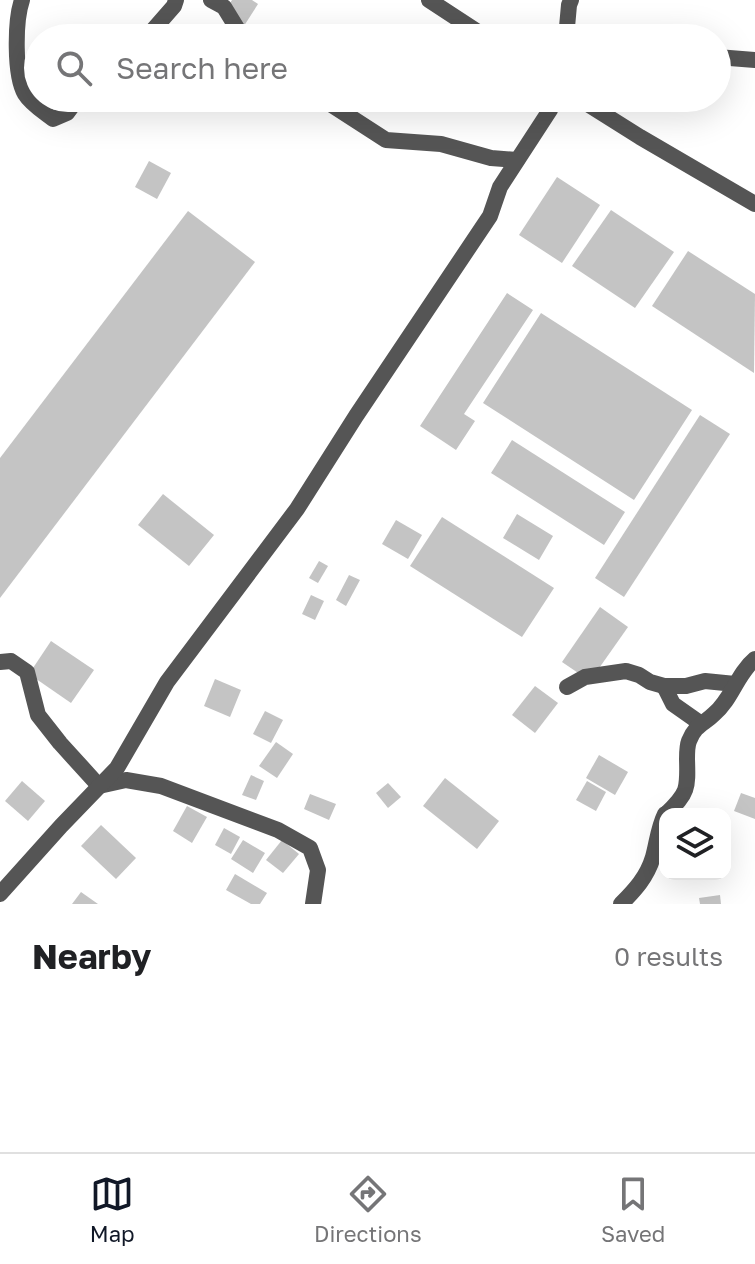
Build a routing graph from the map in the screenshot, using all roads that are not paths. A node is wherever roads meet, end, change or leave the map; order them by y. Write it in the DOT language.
graph roads {
  1 [pos="22,0"];
  2 [pos="176,0"];
  3 [pos="211,0"];
  4 [pos="429,0"];
  5 [pos="571,0"];
  6 [pos="158,24"];
  7 [pos="234,24"];
  8 [pos="466,24"];
  9 [pos="567,24"];
  10 [pos="731,58"];
  11 [pos="755,60"];
  12 [pos="24,94"];
  13 [pos="44,112"];
  14 [pos="68,112"];
  15 [pos="343,112"];
  16 [pos="549,112"];
  17 [pos="600,112"];
  18 [pos="517,160"];
  19 [pos="755,204"];
  20 [pos="755,659"];
  21 [pos="0,662"];
  22 [pos="735,684"];
  23 [pos="664,686"];
  24 [pos="567,687"];
  25 [pos="700,723"];
  26 [pos="99,786"];
  27 [pos="671,808"];
  28 [pos="659,830"];
  29 [pos="2,888"];
  30 [pos="313,904"];
  31 [pos="621,904"];
  1 -- 12 [label="street"];
  2 -- 6 [label="street"];
  3 -- 7 [label="street"];
  4 -- 8 [label="street"];
  5 -- 9 [label="street"];
  10 -- 11 [label="street"];
  13 -- 14 [label="street"];
  15 -- 18 [label="street"];
  16 -- 18 [label="street"];
  17 -- 19 [label="street"];
  18 -- 26 [label="street"];
  20 -- 22 [label="street"];
  21 -- 26 [label="street"];
  22 -- 23 [label="street"];
  22 -- 25 [label="street"];
  23 -- 24 [label="street"];
  23 -- 25 [label="street"];
  25 -- 27 [label="street"];
  26 -- 29 [label="street"];
  26 -- 30 [label="street"];
  28 -- 31 [label="street"];
}
